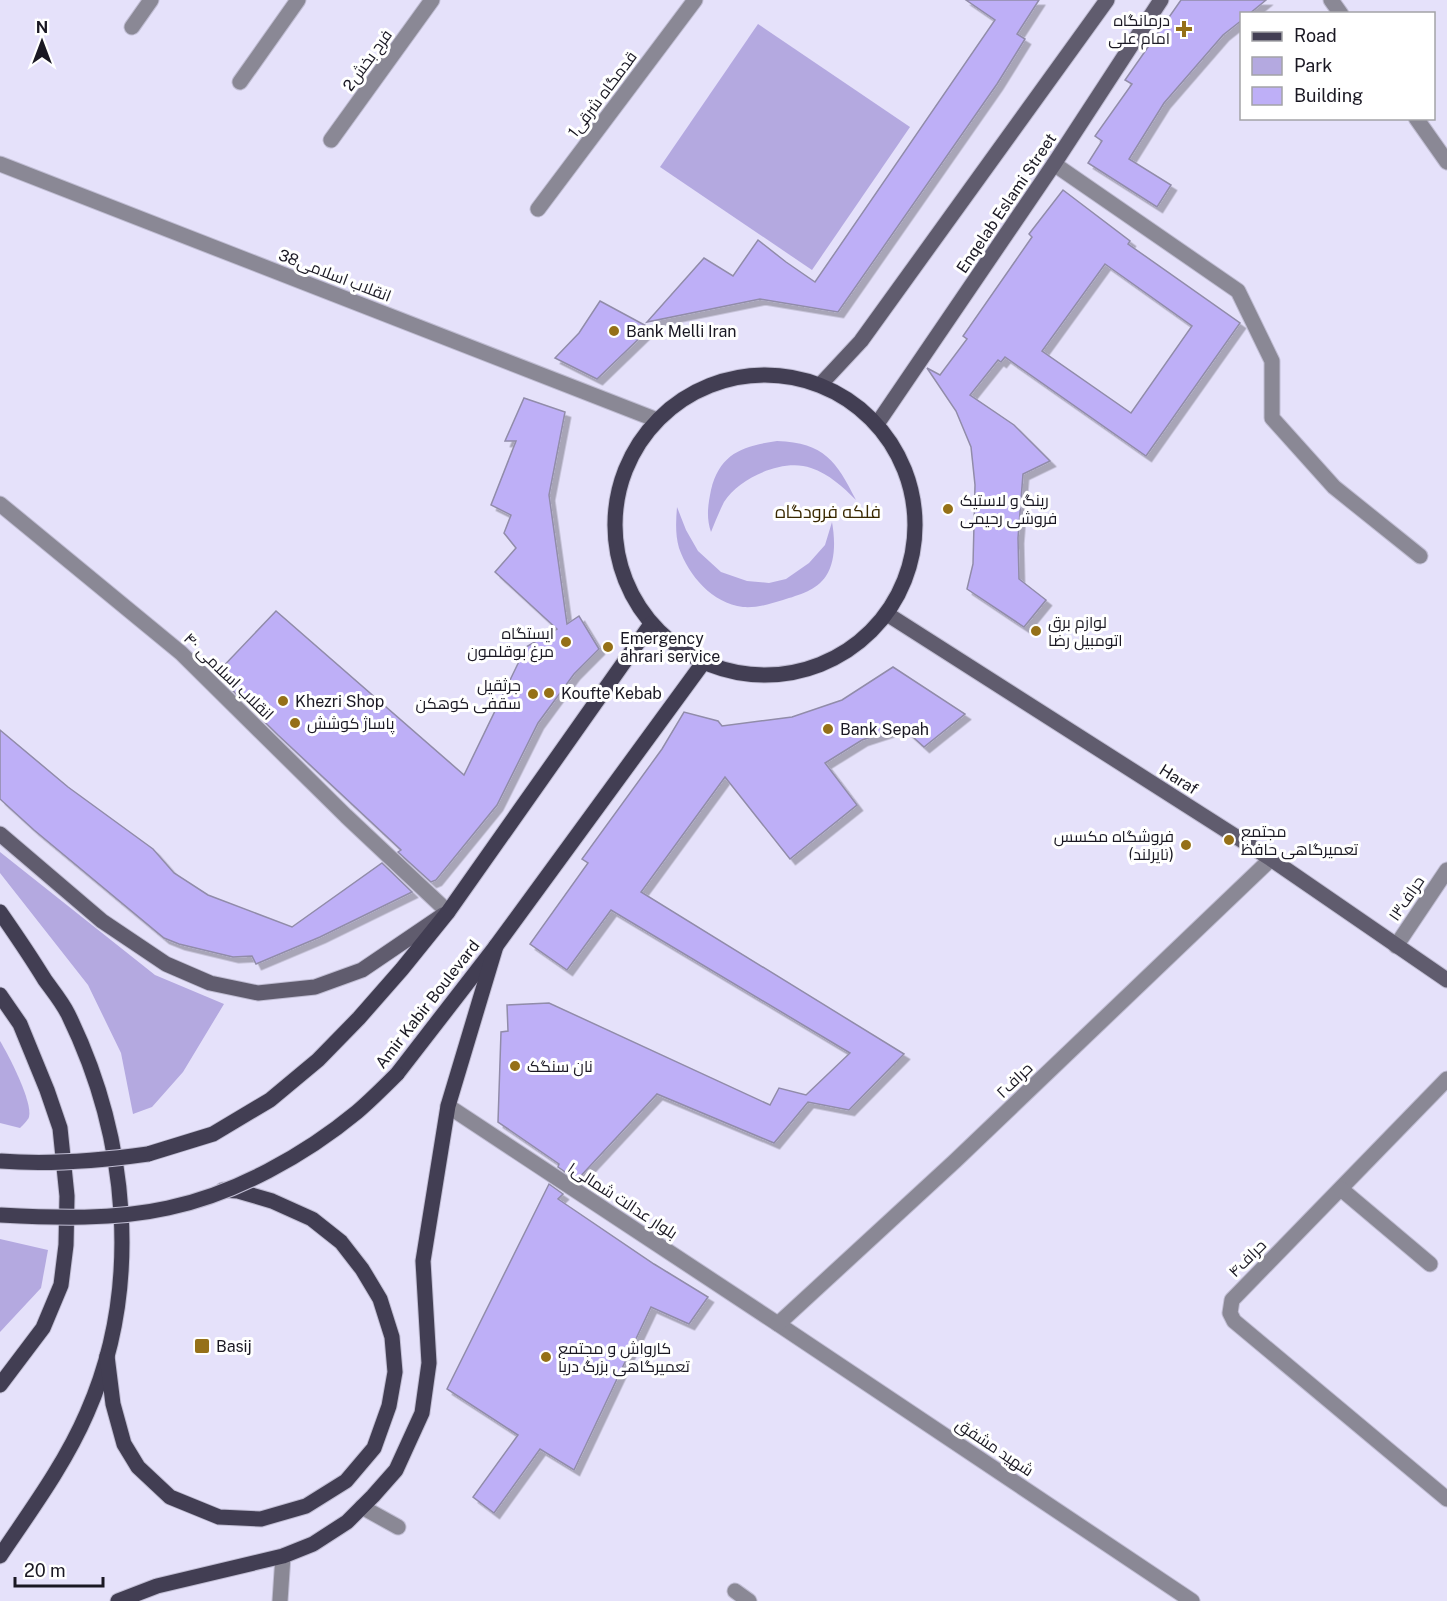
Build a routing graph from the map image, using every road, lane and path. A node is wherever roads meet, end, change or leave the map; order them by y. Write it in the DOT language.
graph roads {
  1 [pos="151,0"];
  2 [pos="298,0"];
  3 [pos="432,0"];
  4 [pos="695,0"];
  5 [pos="1161,0"];
  6 [pos="1100,3"];
  7 [pos="132,27"];
  8 [pos="240,82"];
  9 [pos="1417,120"];
  10 [pos="331,140"];
  11 [pos="1447,162"];
  12 [pos="0,164"];
  13 [pos="1054,164"];
  14 [pos="538,209"];
  15 [pos="820,385"];
  16 [pos="657,420"];
  17 [pos="877,424"];
  18 [pos="0,504"];
  19 [pos="1420,556"];
  20 [pos="886,614"];
  21 [pos="651,624"];
  22 [pos="704,663"];
  23 [pos="0,834"];
  24 [pos="1271,860"];
  25 [pos="1447,870"];
  26 [pos="0,912"];
  27 [pos="448,912"];
  28 [pos="496,946"];
  29 [pos="1396,946"];
  30 [pos="1447,980"];
  31 [pos="0,995"];
  32 [pos="1447,1079"];
  33 [pos="448,1106"];
  34 [pos="0,1161"];
  35 [pos="1341,1189"];
  36 [pos="223,1190"];
  37 [pos="0,1215"];
  38 [pos="1430,1264"];
  39 [pos="778,1324"];
  40 [pos="107,1356"];
  41 [pos="0,1385"];
  42 [pos="1447,1499"];
  43 [pos="362,1507"];
  44 [pos="398,1527"];
  45 [pos="0,1556"];
  46 [pos="283,1556"];
  47 [pos="735,1591"];
  48 [pos="118,1601"];
  49 [pos="280,1601"];
  50 [pos="749,1601"];
  51 [pos="1192,1601"];
  1 -- 7 [label="street"];
  2 -- 8 [label="street"];
  3 -- 10 [label="street, 2فرح بخش"];
  4 -- 14 [label="street, 1قدمگاه شرقی"];
  5 -- 13 [label="main road, Enqelab Eslami Street"];
  6 -- 15 [label="main road, Enqelab Eslami Street"];
  9 -- 11 [label="street"];
  12 -- 16 [label="street, 38انقلاب اسلامی"];
  13 -- 17 [label="main road, Enqelab Eslami Street"];
  13 -- 19 [label="street"];
  15 -- 16 [label="main road"];
  15 -- 17 [label="main road"];
  16 -- 21 [label="main road"];
  17 -- 20 [label="main road"];
  18 -- 27 [label="street, انقلاب اسلامی ۴۰"];
  20 -- 22 [label="main road"];
  20 -- 24 [label="main road, Haraf"];
  21 -- 22 [label="main road"];
  21 -- 27 [label="main road"];
  22 -- 28 [label="main road, Amir Kabir Boulevard"];
  23 -- 27 [label="main road"];
  24 -- 29 [label="main road, Haraf"];
  24 -- 39 [label="street, حراف۲"];
  25 -- 29 [label="street, حراف۱۳"];
  26 -- 40 [label="main road"];
  27 -- 34 [label="main road, bridge"];
  28 -- 33 [label="main road"];
  28 -- 36 [label="main road, Amir Kabir Boulevard, bridge"];
  29 -- 30 [label="main road, Haraf"];
  31 -- 41 [label="main road"];
  32 -- 35 [label="street, حراف۴"];
  33 -- 39 [label="street, بلوار عدالت شمالی۱"];
  33 -- 43 [label="main road"];
  35 -- 38 [label="street"];
  35 -- 42 [label="street, حراف۴"];
  36 -- 37 [label="main road, Amir Kabir Boulevard, bridge"];
  36 -- 40 [label="main road"];
  39 -- 51 [label="street, شهید مشفق"];
  40 -- 45 [label="main road"];
  43 -- 44 [label="street"];
  43 -- 46 [label="main road"];
  46 -- 48 [label="main road"];
  46 -- 49 [label="street"];
  47 -- 50 [label="street"];
}
